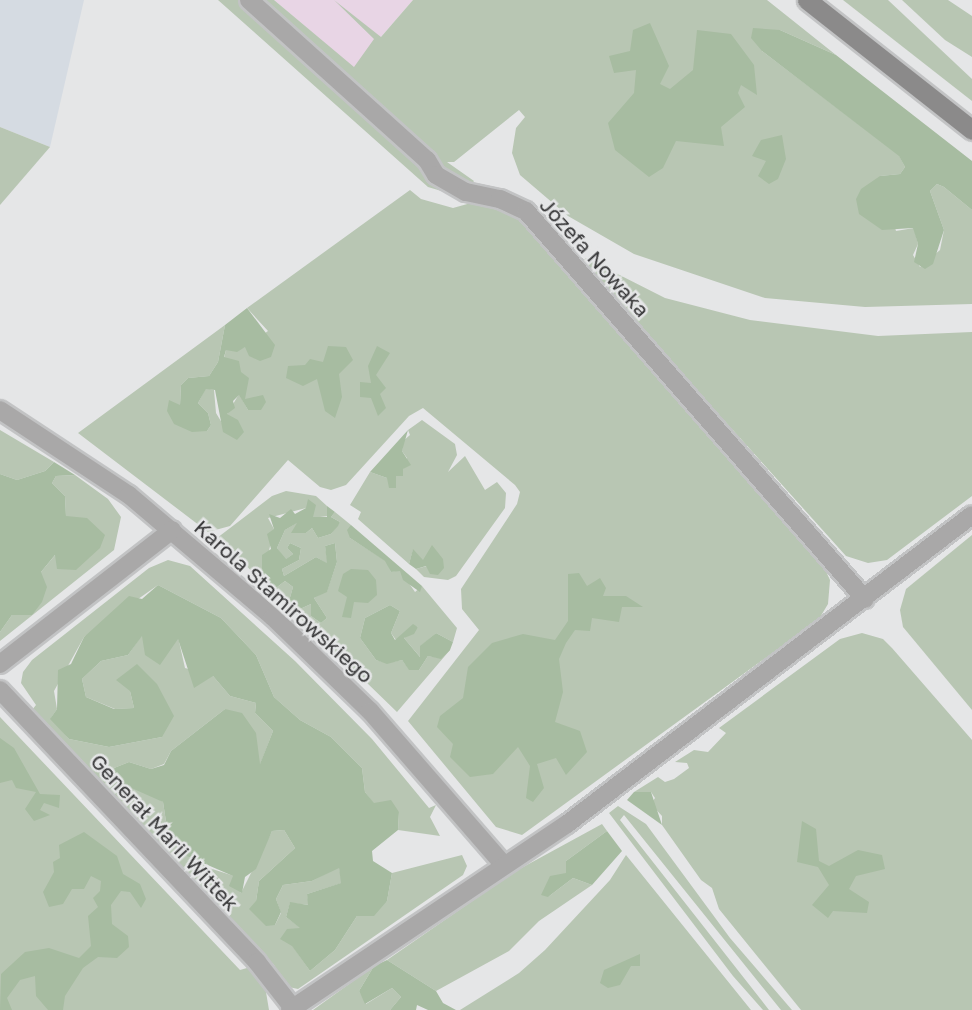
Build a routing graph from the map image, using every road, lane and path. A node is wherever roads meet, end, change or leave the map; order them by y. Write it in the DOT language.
graph roads {
  1 [pos="249,0"];
  2 [pos="807,0"];
  3 [pos="972,130"];
  4 [pos="0,410"];
  5 [pos="972,515"];
  6 [pos="172,530"];
  7 [pos="865,599"];
  8 [pos="0,664"];
  9 [pos="0,690"];
  10 [pos="503,865"];
  11 [pos="291,1009"];
  1 -- 7 [label="street, Józefa Nowaka"];
  2 -- 3 [label="main road"];
  4 -- 6 [label="street, Karola Stamirowskiego"];
  5 -- 7 [label="street"];
  6 -- 8 [label="street"];
  6 -- 10 [label="street, Karola Stamirowskiego"];
  7 -- 10 [label="street"];
  9 -- 11 [label="street, Generał Marii Wittek"];
  10 -- 11 [label="street"];
}
